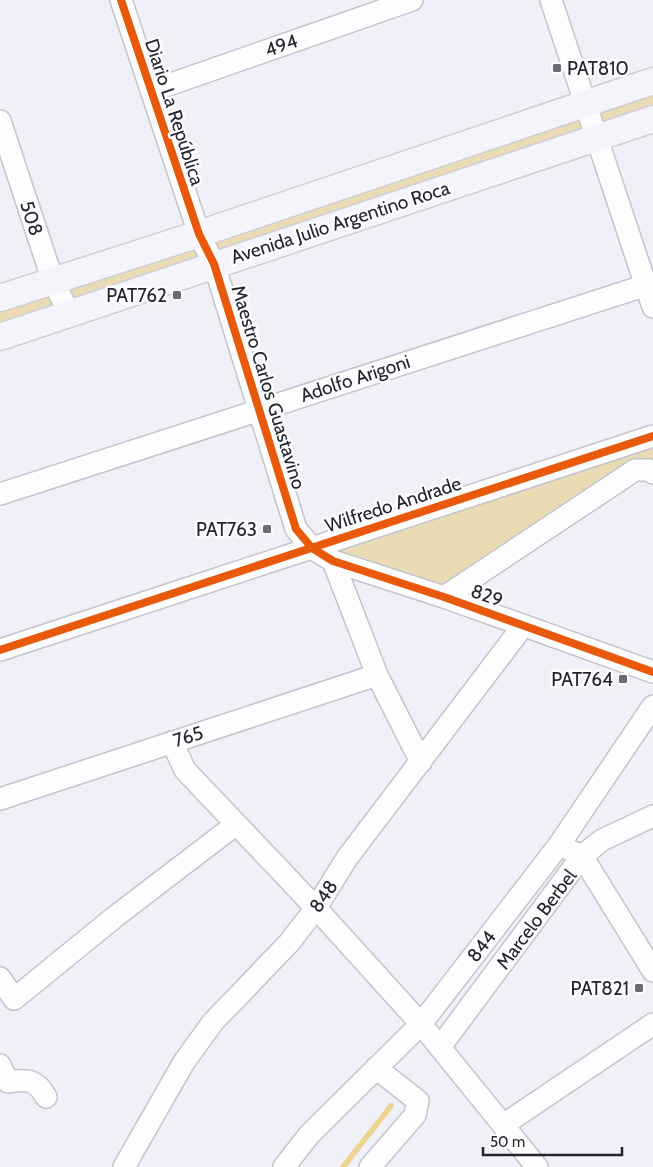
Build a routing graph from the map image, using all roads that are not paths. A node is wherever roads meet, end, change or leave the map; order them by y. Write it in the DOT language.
graph roads {
  1 [pos="121,0"];
  2 [pos="412,0"];
  3 [pos="551,0"];
  4 [pos="653,81"];
  5 [pos="151,91"];
  6 [pos="585,104"];
  7 [pos="653,119"];
  8 [pos="2,132"];
  9 [pos="596,138"];
  10 [pos="199,234"];
  11 [pos="214,264"];
  12 [pos="53,281"];
  13 [pos="650,284"];
  14 [pos="0,298"];
  15 [pos="653,307"];
  16 [pos="69,313"];
  17 [pos="0,337"];
  18 [pos="258,409"];
  19 [pos="653,436"];
  20 [pos="653,473"];
  21 [pos="0,494"];
  22 [pos="312,548"];
  23 [pos="332,561"];
  24 [pos="444,597"];
  25 [pos="523,626"];
  26 [pos="0,650"];
  27 [pos="653,672"];
  28 [pos="377,675"];
  29 [pos="653,706"];
  30 [pos="172,742"];
  31 [pos="421,762"];
  32 [pos="0,799"];
  33 [pos="653,816"];
  34 [pos="235,825"];
  35 [pos="559,845"];
  36 [pos="582,856"];
  37 [pos="316,908"];
  38 [pos="653,971"];
  39 [pos="0,978"];
  40 [pos="421,1024"];
  41 [pos="653,1024"];
  42 [pos="440,1047"];
  43 [pos="376,1068"];
  44 [pos="3,1078"];
  45 [pos="46,1097"];
  46 [pos="503,1125"];
  47 [pos="124,1167"];
  48 [pos="284,1167"];
  49 [pos="370,1167"];
  50 [pos="538,1167"];
  1 -- 5 [label="street, Diario La República"];
  2 -- 5 [label="street, 494"];
  3 -- 6 [label="street"];
  4 -- 6 [label="main road, Avenida Julio Argentino Roca"];
  5 -- 10 [label="street, Diario La República"];
  6 -- 9 [label="street"];
  6 -- 10 [label="main road, Avenida Julio Argentino Roca"];
  7 -- 9 [label="main road, Avenida Julio Argentino Roca"];
  8 -- 12 [label="street, 508"];
  9 -- 11 [label="main road, Avenida Julio Argentino Roca"];
  9 -- 13 [label="street"];
  10 -- 11 [label="street, Maestro Carlos Guastavino"];
  10 -- 12 [label="main road, Avenida Julio Argentino Roca"];
  11 -- 16 [label="main road, Avenida Julio Argentino Roca"];
  11 -- 18 [label="street, Maestro Carlos Guastavino"];
  12 -- 14 [label="main road, Avenida Julio Argentino Roca"];
  12 -- 16 [label="street, 508"];
  13 -- 15 [label="street"];
  13 -- 18 [label="street, Adolfo Arigoni"];
  16 -- 17 [label="main road, Avenida Julio Argentino Roca"];
  18 -- 21 [label="street, Adolfo Arigoni"];
  18 -- 22 [label="street, Maestro Carlos Guastavino"];
  19 -- 22 [label="street, Wilfredo Andrade"];
  20 -- 24 [label="street"];
  22 -- 23 [label="street, 829"];
  22 -- 26 [label="street, Wilfredo Andrade"];
  23 -- 24 [label="street, 829"];
  23 -- 28 [label="street"];
  24 -- 25 [label="street, 829"];
  25 -- 27 [label="street, 829"];
  25 -- 31 [label="street, 848"];
  28 -- 30 [label="street, 765"];
  28 -- 31 [label="street"];
  29 -- 35 [label="street, 844"];
  30 -- 32 [label="street, 765"];
  30 -- 34 [label="street"];
  31 -- 37 [label="street, 848"];
  33 -- 36 [label="street, Marcelo Berbel"];
  34 -- 37 [label="street"];
  34 -- 39 [label="street"];
  35 -- 36 [label="street"];
  35 -- 40 [label="street, 844"];
  36 -- 38 [label="street"];
  36 -- 42 [label="street, Marcelo Berbel"];
  37 -- 40 [label="street"];
  37 -- 47 [label="street, 848"];
  40 -- 42 [label="street"];
  40 -- 43 [label="street, 844"];
  41 -- 46 [label="street"];
  42 -- 46 [label="street"];
  43 -- 48 [label="street, 844"];
  43 -- 49 [label="street"];
  44 -- 45 [label="street"];
  46 -- 50 [label="street"];
}
